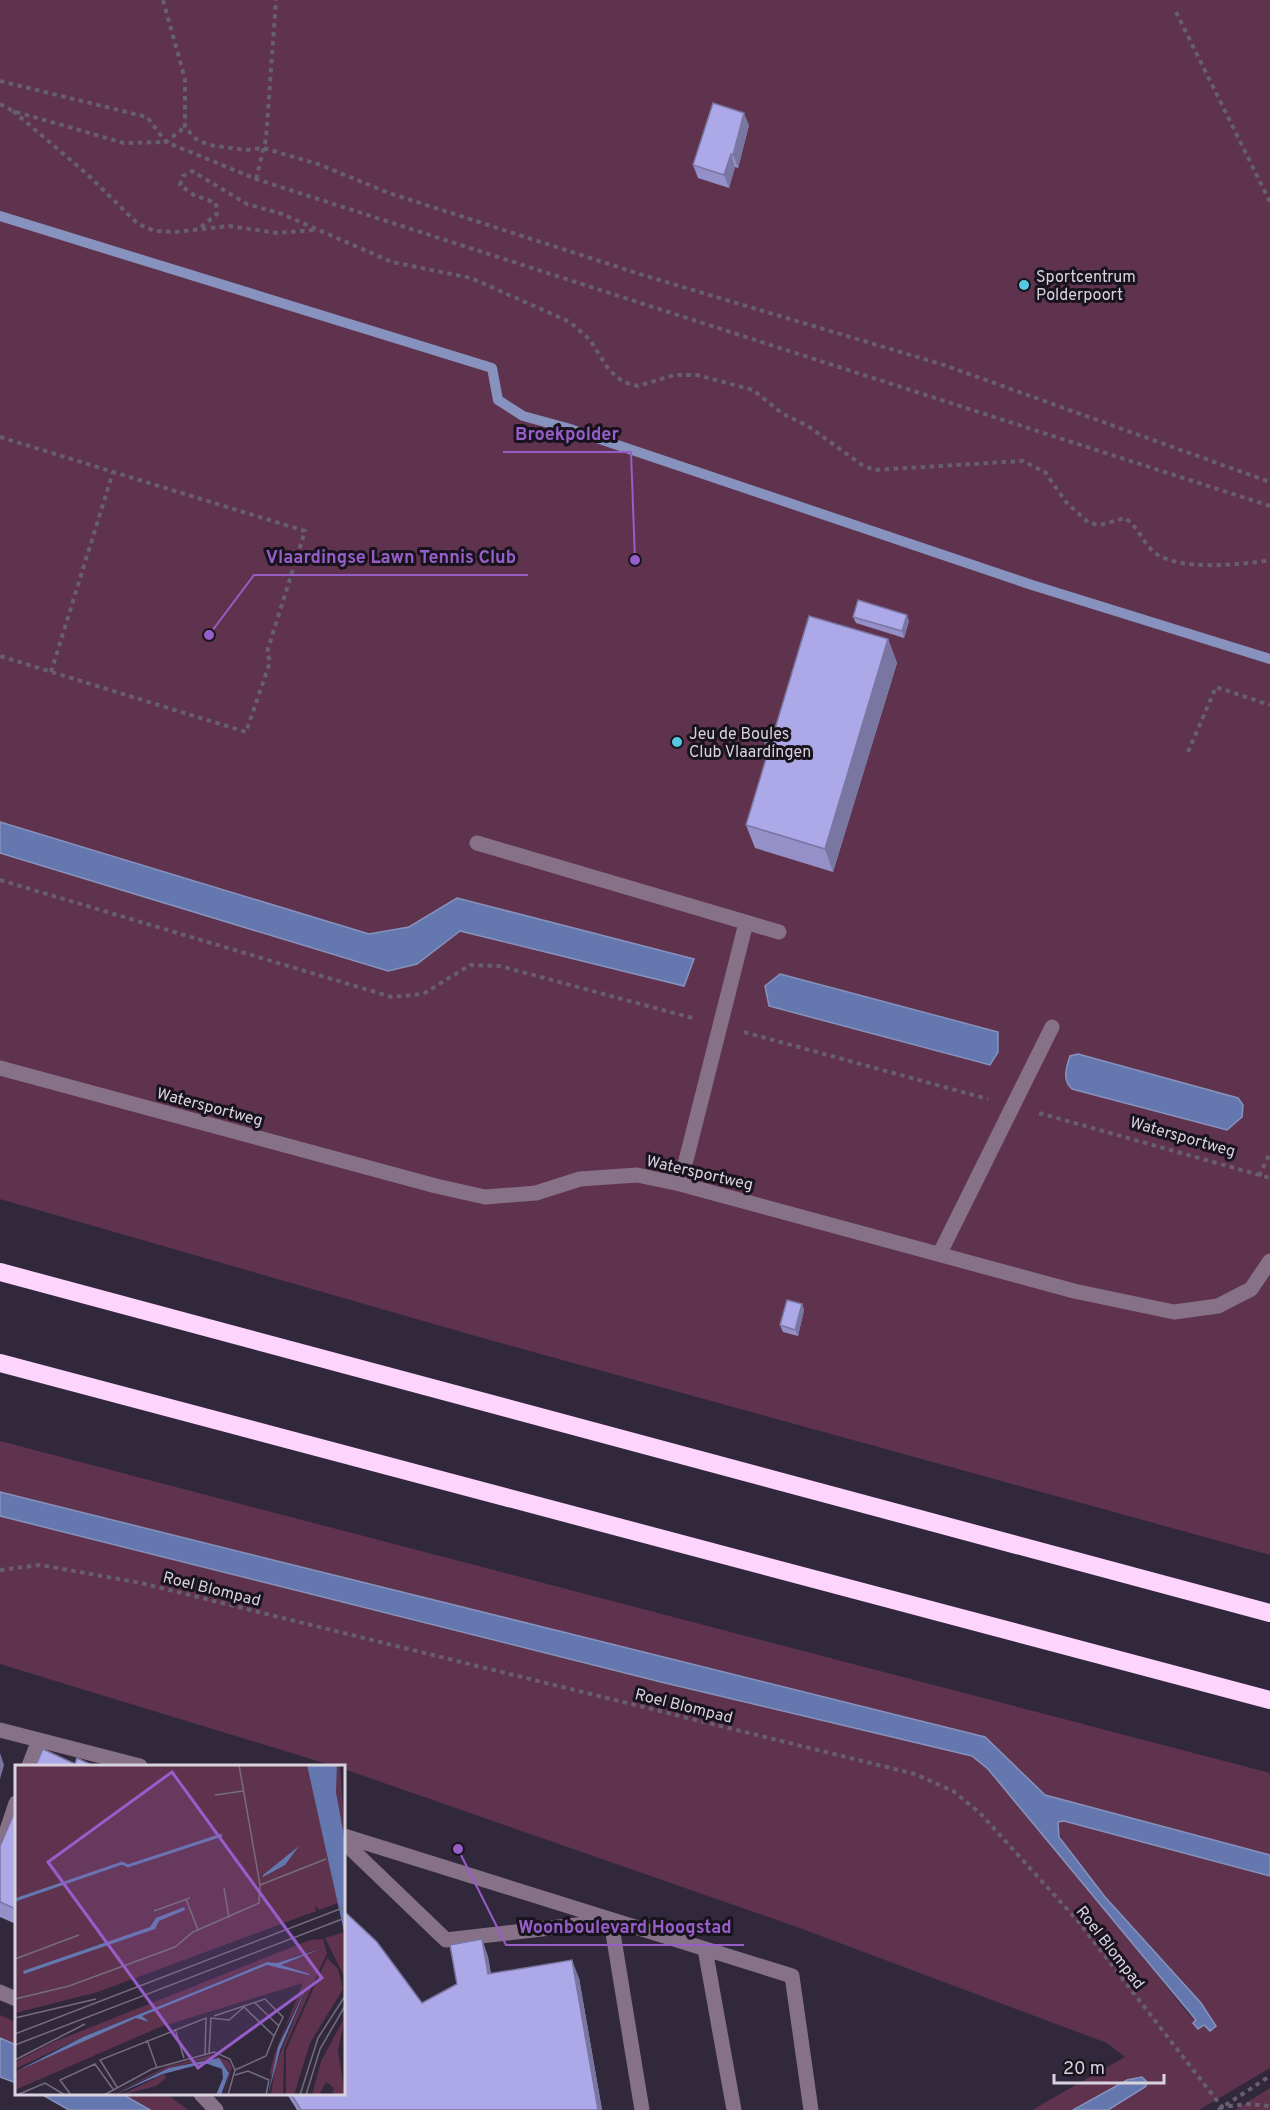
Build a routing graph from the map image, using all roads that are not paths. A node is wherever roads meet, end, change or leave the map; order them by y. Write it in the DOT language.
graph roads {
  1 [pos="477,843"];
  2 [pos="746,923"];
  3 [pos="779,932"];
  4 [pos="1052,1027"];
  5 [pos="0,1068"];
  6 [pos="680,1184"];
  7 [pos="940,1253"];
  8 [pos="1270,1261"];
  9 [pos="0,1272"];
  10 [pos="0,1363"];
  11 [pos="1270,1613"];
  12 [pos="1270,1700"];
  13 [pos="0,1730"];
  14 [pos="39,1740"];
  15 [pos="30,1765"];
  16 [pos="133,1765"];
  17 [pos="15,1806"];
  18 [pos="345,1836"];
  19 [pos="345,1843"];
  20 [pos="0,1851"];
  21 [pos="611,1921"];
  22 [pos="705,1949"];
  23 [pos="0,1992"];
  24 [pos="15,1999"];
  25 [pos="202,2095"];
  26 [pos="216,2110"];
  27 [pos="642,2110"];
  28 [pos="734,2110"];
  29 [pos="812,2110"];
  1 -- 2 [label="street"];
  2 -- 3 [label="street"];
  2 -- 6 [label="street"];
  4 -- 7 [label="street"];
  5 -- 6 [label="street, Watersportweg"];
  6 -- 7 [label="street, Watersportweg"];
  7 -- 8 [label="street, Watersportweg"];
  9 -- 11 [label="highway"];
  10 -- 12 [label="highway"];
  13 -- 14 [label="street"];
  14 -- 15 [label="street"];
  14 -- 16 [label="street"];
  17 -- 20 [label="street"];
  18 -- 21 [label="street"];
  19 -- 21 [label="street"];
  21 -- 22 [label="street"];
  21 -- 27 [label="street"];
  22 -- 28 [label="street"];
  22 -- 29 [label="street"];
  23 -- 24 [label="street"];
  25 -- 26 [label="street"];
}
